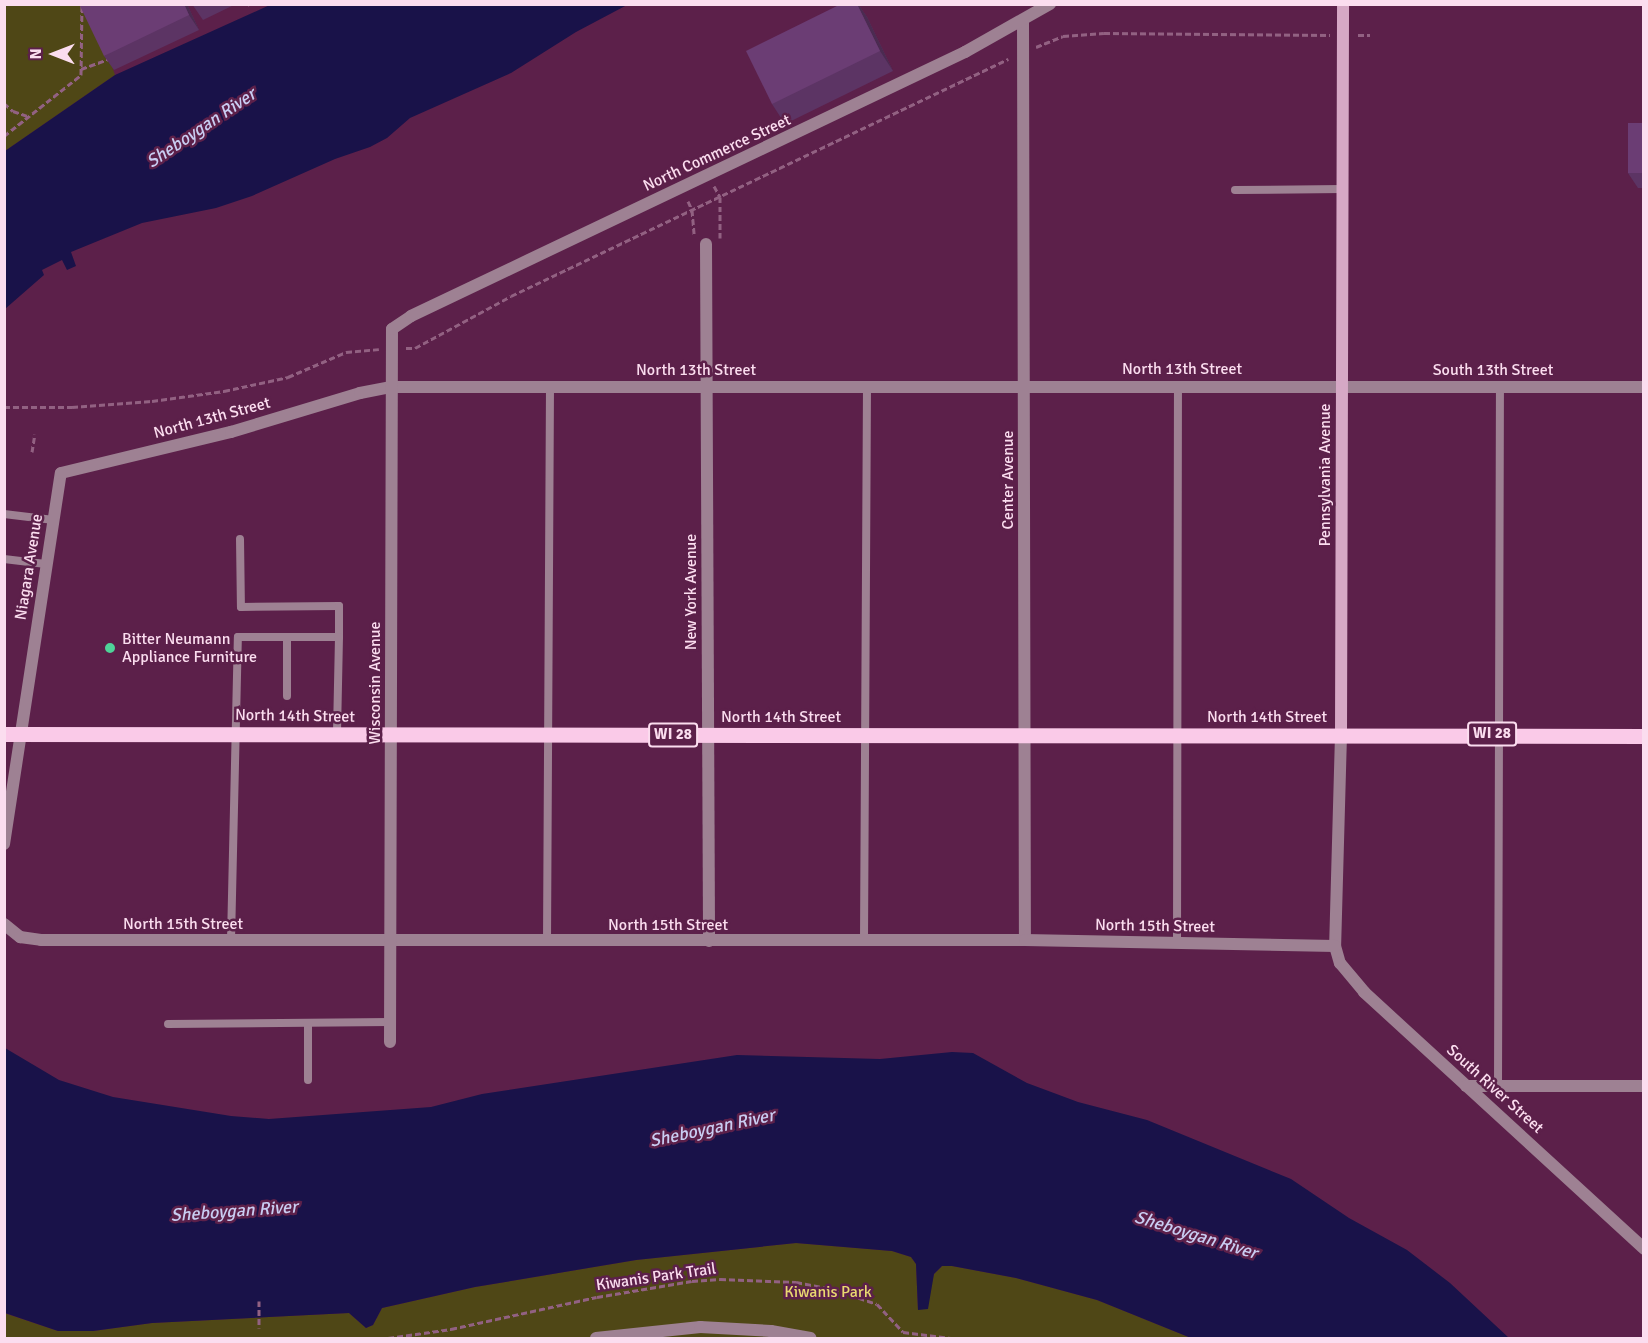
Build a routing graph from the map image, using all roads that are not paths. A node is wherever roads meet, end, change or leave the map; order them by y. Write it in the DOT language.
graph roads {
  1 [pos="1050,4"];
  2 [pos="1343,4"];
  3 [pos="1023,21"];
  4 [pos="1343,189"];
  5 [pos="1235,190"];
  6 [pos="706,244"];
  7 [pos="395,325"];
  8 [pos="1024,385"];
  9 [pos="550,386"];
  10 [pos="707,386"];
  11 [pos="867,386"];
  12 [pos="1178,386"];
  13 [pos="1342,386"];
  14 [pos="391,387"];
  15 [pos="1500,387"];
  16 [pos="1644,387"];
  17 [pos="62,473"];
  18 [pos="4,514"];
  19 [pos="54,520"];
  20 [pos="240,539"];
  21 [pos="4,559"];
  22 [pos="46,564"];
  23 [pos="287,637"];
  24 [pos="339,637"];
  25 [pos="287,696"];
  26 [pos="236,732"];
  27 [pos="12,734"];
  28 [pos="866,734"];
  29 [pos="1025,734"];
  30 [pos="1498,734"];
  31 [pos="337,735"];
  32 [pos="391,735"];
  33 [pos="548,735"];
  34 [pos="708,735"];
  35 [pos="1177,735"];
  36 [pos="1341,735"];
  37 [pos="1644,736"];
  38 [pos="4,844"];
  39 [pos="5,925"];
  40 [pos="231,940"];
  41 [pos="864,940"];
  42 [pos="1025,940"];
  43 [pos="390,941"];
  44 [pos="547,941"];
  45 [pos="709,941"];
  46 [pos="1177,944"];
  47 [pos="1335,946"];
  48 [pos="390,1022"];
  49 [pos="308,1023"];
  50 [pos="168,1024"];
  51 [pos="390,1042"];
  52 [pos="308,1080"];
  53 [pos="1466,1086"];
  54 [pos="1644,1086"];
  55 [pos="1498,1087"];
  56 [pos="1644,1249"];
  57 [pos="596,1338"];
  58 [pos="810,1338"];
  1 -- 3 [label="street, North Commerce Street"];
  2 -- 4 [label="street, Pennsylvania Avenue"];
  3 -- 7 [label="street, North Commerce Street"];
  3 -- 8 [label="street, Center Avenue"];
  4 -- 5 [label="lane"];
  4 -- 13 [label="street, Pennsylvania Avenue"];
  6 -- 10 [label="street, New York Avenue"];
  7 -- 14 [label="street, Wisconsin Avenue"];
  8 -- 11 [label="street, North 13th Street"];
  8 -- 12 [label="street, North 13th Street"];
  8 -- 29 [label="street, Center Avenue"];
  9 -- 10 [label="street, North 13th Street"];
  9 -- 14 [label="street, North 13th Street"];
  9 -- 33 [label="lane"];
  10 -- 11 [label="street, North 13th Street"];
  10 -- 34 [label="street, New York Avenue"];
  11 -- 28 [label="lane"];
  12 -- 13 [label="street, North 13th Street"];
  12 -- 35 [label="lane"];
  13 -- 15 [label="street, South 13th Street"];
  13 -- 36 [label="street, Pennsylvania Avenue"];
  14 -- 17 [label="street, North 13th Street"];
  14 -- 32 [label="street, Wisconsin Avenue"];
  15 -- 16 [label="street, South 13th Street"];
  15 -- 30 [label="lane"];
  17 -- 19 [label="street, Niagara Avenue"];
  18 -- 19 [label="lane"];
  19 -- 22 [label="street, Niagara Avenue"];
  20 -- 24 [label="lane"];
  21 -- 22 [label="lane"];
  22 -- 27 [label="street, Niagara Avenue"];
  23 -- 24 [label="lane"];
  23 -- 25 [label="lane"];
  23 -- 26 [label="lane"];
  24 -- 31 [label="lane"];
  26 -- 27 [label="main road, North 14th Street / WI 28"];
  26 -- 31 [label="main road, North 14th Street / WI 28"];
  26 -- 40 [label="lane"];
  27 -- 38 [label="street, Niagara Avenue"];
  28 -- 29 [label="main road, North 14th Street / WI 28"];
  28 -- 34 [label="main road, North 14th Street / WI 28"];
  28 -- 41 [label="lane"];
  29 -- 35 [label="main road, North 14th Street / WI 28"];
  29 -- 42 [label="street, Center Avenue"];
  30 -- 36 [label="main road, WI 28"];
  30 -- 37 [label="main road, WI 28"];
  30 -- 55 [label="lane"];
  31 -- 32 [label="main road, North 14th Street / WI 28"];
  32 -- 33 [label="main road, North 14th Street / WI 28"];
  32 -- 43 [label="street, Wisconsin Avenue"];
  33 -- 34 [label="main road, North 14th Street / WI 28"];
  33 -- 44 [label="lane"];
  34 -- 45 [label="street, New York Avenue"];
  35 -- 36 [label="main road, North 14th Street / WI 28"];
  35 -- 46 [label="lane"];
  36 -- 47 [label="street, Pennsylvania Avenue"];
  39 -- 40 [label="street, North 15th Street"];
  40 -- 43 [label="street, North 15th Street"];
  41 -- 42 [label="street, North 15th Street"];
  41 -- 45 [label="street, North 15th Street"];
  42 -- 46 [label="street, North 15th Street"];
  43 -- 44 [label="street, North 15th Street"];
  43 -- 48 [label="street, Wisconsin Avenue"];
  44 -- 45 [label="street, North 15th Street"];
  46 -- 47 [label="street, North 15th Street"];
  47 -- 53 [label="street, South River Street"];
  48 -- 49 [label="lane"];
  48 -- 51 [label="street, Wisconsin Avenue"];
  49 -- 50 [label="lane"];
  49 -- 52 [label="lane"];
  53 -- 55 [label="street"];
  53 -- 56 [label="street, South River Street"];
  54 -- 55 [label="street"];
  57 -- 58 [label="street"];
}
